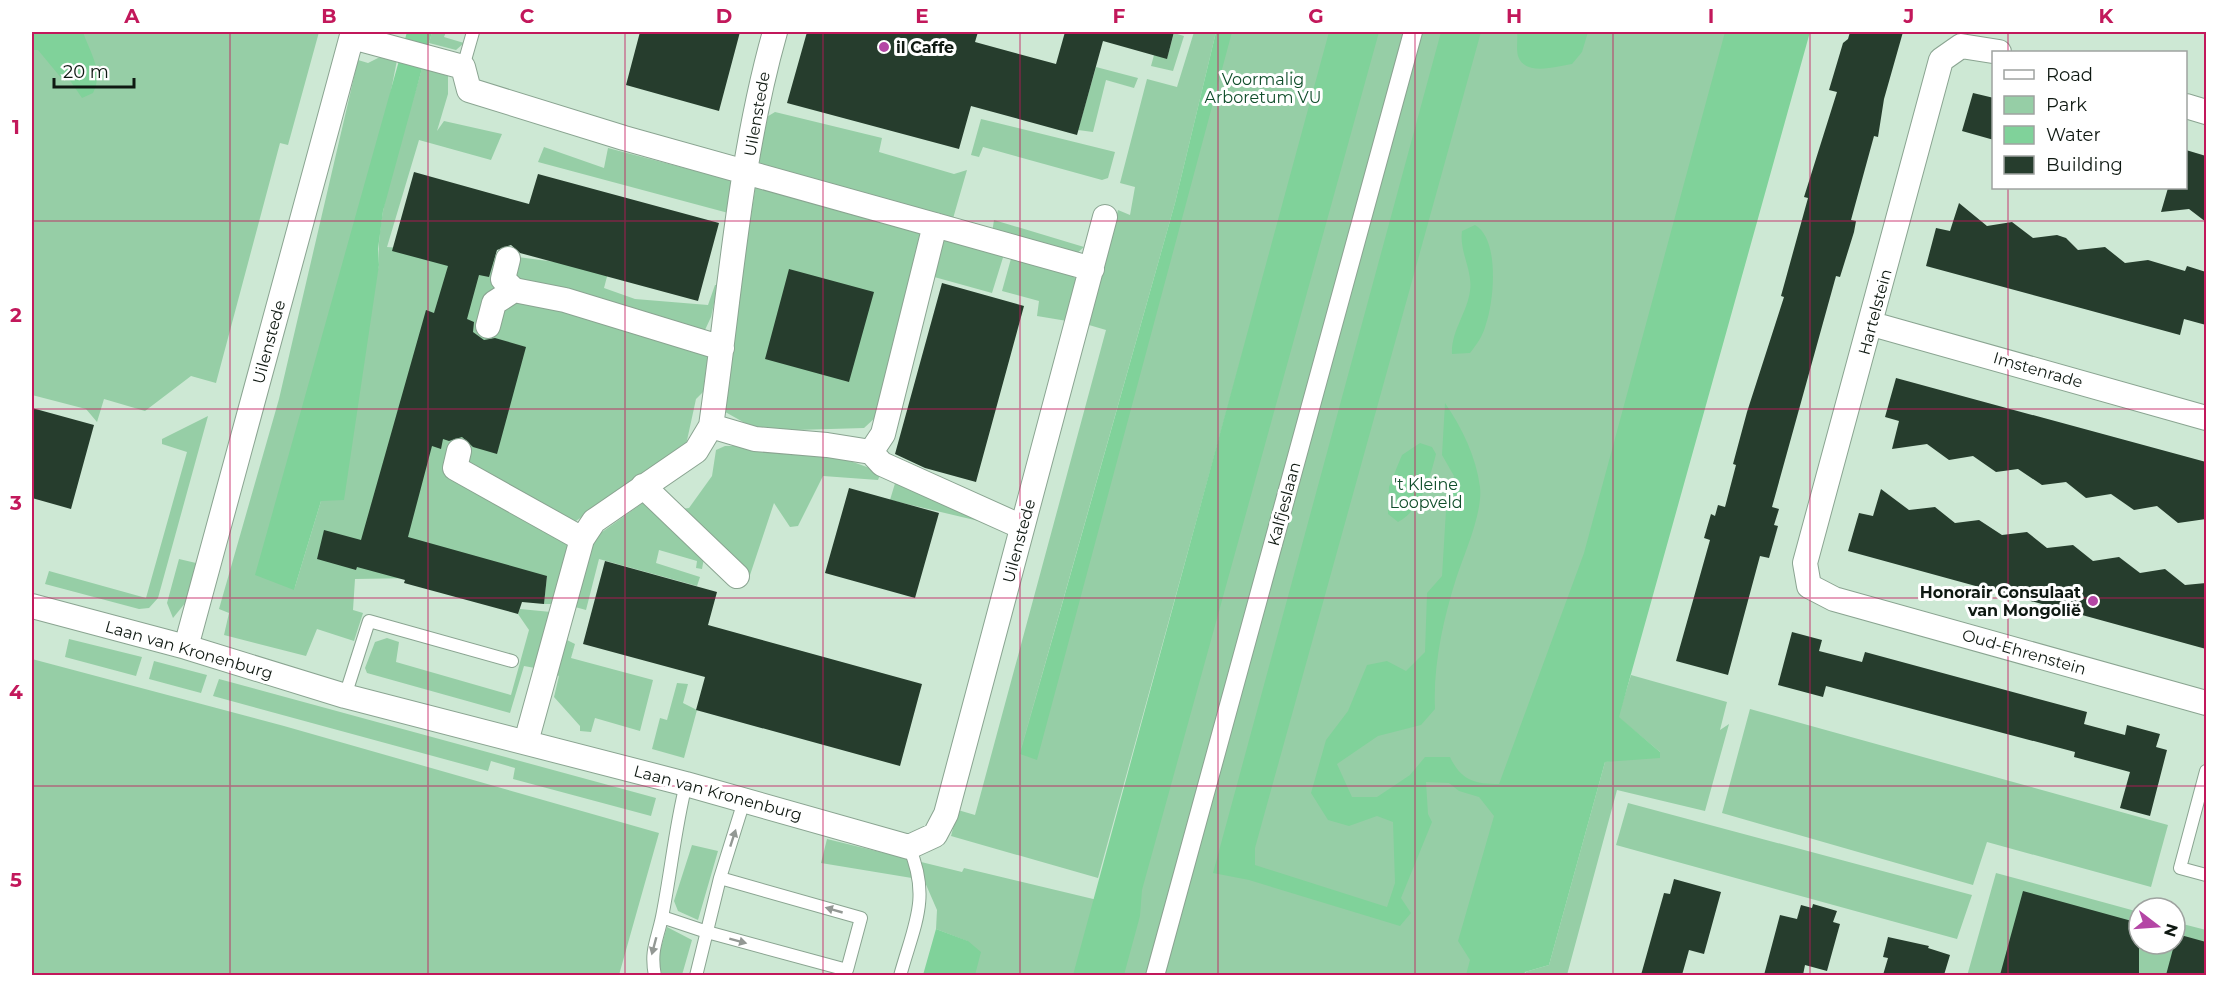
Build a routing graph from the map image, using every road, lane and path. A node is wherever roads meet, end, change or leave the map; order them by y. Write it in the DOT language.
graph roads {
  1 [pos="473,32"];
  2 [pos="775,32"];
  3 [pos="1413,32"];
  4 [pos="352,34"];
  5 [pos="1993,51"];
  6 [pos="463,67"];
  7 [pos="2187,106"];
  8 [pos="2206,112"];
  9 [pos="746,173"];
  10 [pos="1105,217"];
  11 [pos="935,225"];
  12 [pos="508,259"];
  13 [pos="1092,269"];
  14 [pos="514,290"];
  15 [pos="1872,324"];
  16 [pos="488,326"];
  17 [pos="722,348"];
  18 [pos="2206,414"];
  19 [pos="711,426"];
  20 [pos="459,451"];
  21 [pos="871,452"];
  22 [pos="643,486"];
  23 [pos="1022,527"];
  24 [pos="582,539"];
  25 [pos="737,576"];
  26 [pos="1809,586"];
  27 [pos="32,606"];
  28 [pos="186,647"];
  29 [pos="512,661"];
  30 [pos="345,696"];
  31 [pos="2206,703"];
  32 [pos="526,742"];
  33 [pos="2206,771"];
  34 [pos="686,784"];
  35 [pos="744,801"];
  36 [pos="909,847"];
  37 [pos="2206,875"];
  38 [pos="720,878"];
  39 [pos="662,917"];
  40 [pos="707,933"];
  41 [pos="655,975"];
  42 [pos="696,975"];
  43 [pos="900,975"];
  44 [pos="1155,975"];
  1 -- 6 [label="lane"];
  2 -- 9 [label="street, Uilenstede"];
  3 -- 44 [label="street, Kalfjeslaan"];
  4 -- 6 [label="street, Uilenstede"];
  4 -- 28 [label="street, Uilenstede"];
  5 -- 15 [label="street, Hartelstein"];
  6 -- 9 [label="street, Uilenstede"];
  7 -- 8 [label="street"];
  9 -- 11 [label="street"];
  9 -- 17 [label="street"];
  10 -- 13 [label="street, Uilenstede"];
  11 -- 13 [label="street"];
  11 -- 21 [label="street"];
  12 -- 14 [label="street"];
  13 -- 23 [label="street, Uilenstede"];
  14 -- 16 [label="street"];
  14 -- 17 [label="street"];
  15 -- 18 [label="street, Imstenrade"];
  15 -- 26 [label="street, Hartelstein"];
  17 -- 19 [label="street"];
  19 -- 21 [label="street"];
  19 -- 22 [label="street"];
  20 -- 24 [label="street"];
  21 -- 23 [label="street"];
  22 -- 24 [label="street"];
  22 -- 25 [label="street"];
  23 -- 36 [label="street, Uilenstede"];
  24 -- 32 [label="street"];
  26 -- 31 [label="street, Oud-Ehrenstein"];
  27 -- 28 [label="street, Laan van Kronenburg"];
  28 -- 30 [label="street, Laan van Kronenburg"];
  29 -- 30 [label="lane"];
  30 -- 32 [label="street, Laan van Kronenburg"];
  32 -- 34 [label="street, Laan van Kronenburg"];
  33 -- 37 [label="lane"];
  34 -- 35 [label="street, Laan van Kronenburg"];
  34 -- 39 [label="lane"];
  35 -- 36 [label="street, Laan van Kronenburg"];
  38 -- 35 [label="lane, one-way"];
  36 -- 43 [label="lane"];
  38 -- 40 [label="lane"];
  40 -- 38 [label="lane, one-way"];
  39 -- 40 [label="lane"];
  39 -- 41 [label="lane, one-way"];
  40 -- 42 [label="lane"];
}
